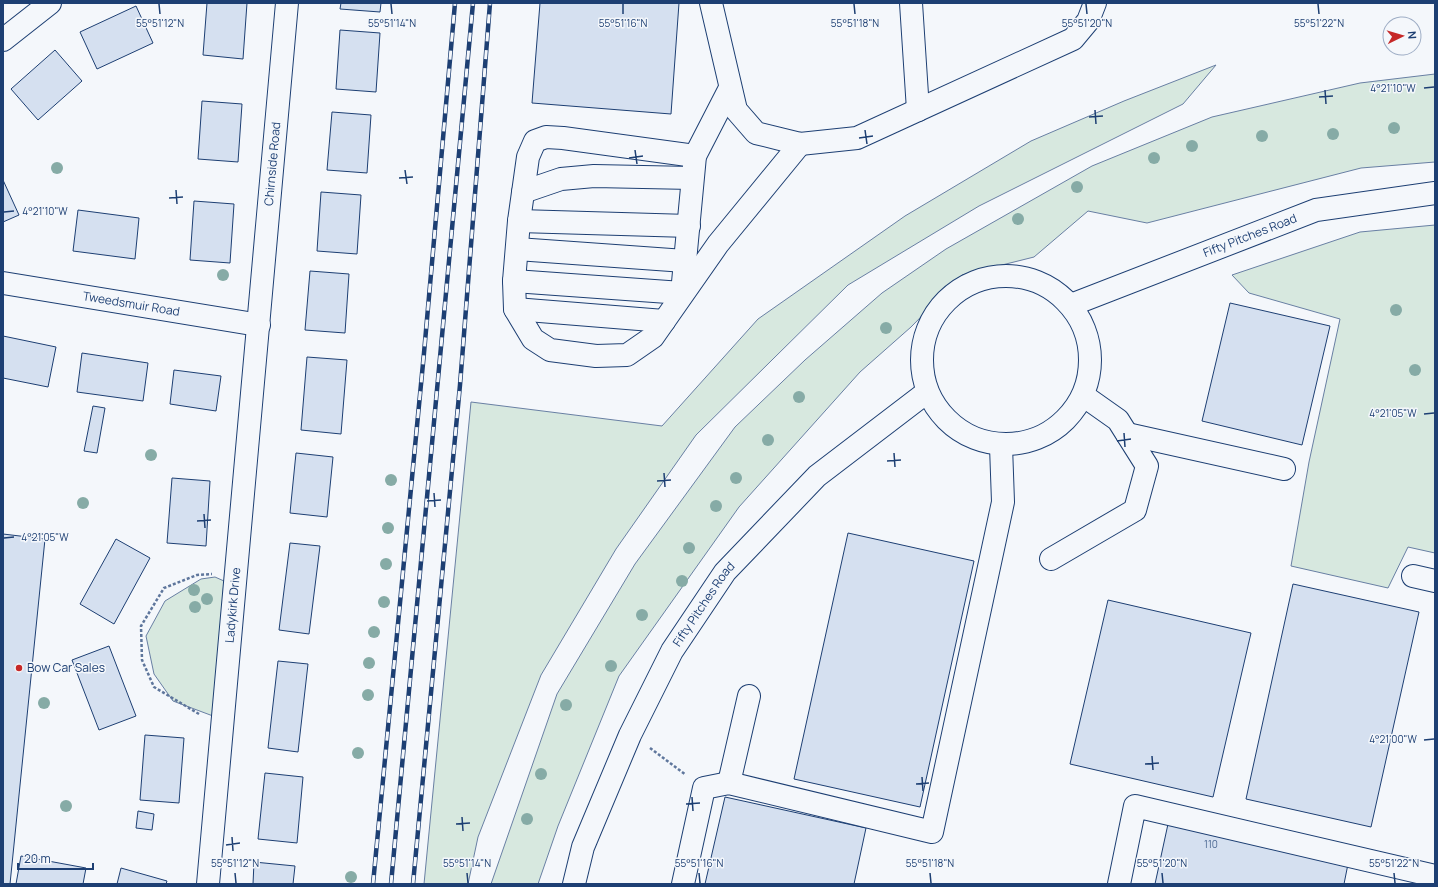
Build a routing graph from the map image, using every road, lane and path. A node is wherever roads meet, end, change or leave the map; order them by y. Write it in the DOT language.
graph roads {
  1 [pos="50,3"];
  2 [pos="287,3"];
  3 [pos="711,3"];
  4 [pos="911,3"];
  5 [pos="1095,3"];
  6 [pos="3,40"];
  7 [pos="730,88"];
  8 [pos="918,110"];
  9 [pos="800,144"];
  10 [pos="695,156"];
  11 [pos="692,178"];
  12 [pos="523,192"];
  13 [pos="1435,193"];
  14 [pos="519,221"];
  15 [pos="689,226"];
  16 [pos="517,249"];
  17 [pos="685,261"];
  18 [pos="514,281"];
  19 [pos="3,283"];
  20 [pos="682,293"];
  21 [pos="1071,305"];
  22 [pos="515,308"];
  23 [pos="664,321"];
  24 [pos="258,325"];
  25 [pos="928,392"];
  26 [pos="1084,396"];
  27 [pos="1127,434"];
  28 [pos="1001,446"];
  29 [pos="1284,469"];
  30 [pos="1050,559"];
  31 [pos="236,573"];
  32 [pos="1413,576"];
  33 [pos="1435,581"];
  34 [pos="749,696"];
  35 [pos="223,720"];
  36 [pos="630,734"];
  37 [pos="728,783"];
  38 [pos="704,788"];
  39 [pos="1435,876"];
  40 [pos="208,884"];
  41 [pos="574,884"];
  42 [pos="683,884"];
  43 [pos="1119,884"];
  1 -- 6 [label="street"];
  2 -- 24 [label="street, Chirnside Road"];
  3 -- 7 [label="street"];
  4 -- 8 [label="street"];
  5 -- 8 [label="street"];
  7 -- 9 [label="street"];
  7 -- 10 [label="street"];
  8 -- 9 [label="street"];
  9 -- 20 [label="street"];
  10 -- 11 [label="street"];
  10 -- 12 [label="street"];
  11 -- 12 [label="street"];
  11 -- 15 [label="street"];
  12 -- 14 [label="street"];
  13 -- 21 [label="street, Fifty Pitches Road"];
  14 -- 15 [label="street"];
  14 -- 16 [label="street"];
  15 -- 17 [label="street"];
  16 -- 17 [label="street"];
  16 -- 18 [label="street"];
  17 -- 20 [label="street"];
  18 -- 20 [label="street"];
  18 -- 22 [label="street"];
  19 -- 24 [label="street, Tweedsmuir Road"];
  20 -- 23 [label="street"];
  21 -- 25 [label="street"];
  21 -- 26 [label="street"];
  22 -- 23 [label="street"];
  22 -- 23 [label="street"];
  24 -- 31 [label="street, Ladykirk Drive"];
  25 -- 28 [label="street"];
  25 -- 36 [label="street, Fifty Pitches Road"];
  26 -- 27 [label="street"];
  26 -- 28 [label="street"];
  27 -- 29 [label="street"];
  27 -- 30 [label="street"];
  28 -- 37 [label="street"];
  31 -- 35 [label="street, Ladykirk Drive"];
  31 -- 35 [label="path"];
  32 -- 33 [label="street"];
  34 -- 37 [label="street"];
  35 -- 40 [label="street, Ladykirk Drive"];
  36 -- 38 [label="path"];
  36 -- 41 [label="street, Fifty Pitches Road"];
  37 -- 38 [label="street"];
  38 -- 42 [label="street"];
  39 -- 43 [label="street"];
}
